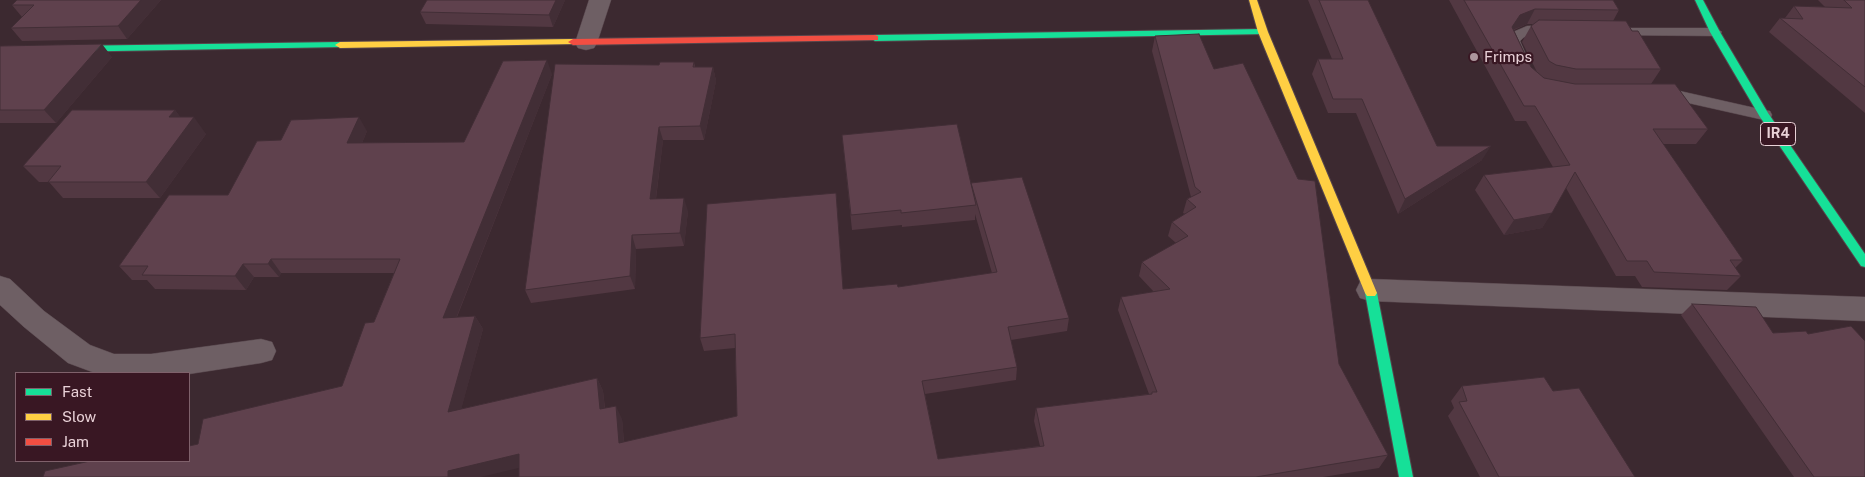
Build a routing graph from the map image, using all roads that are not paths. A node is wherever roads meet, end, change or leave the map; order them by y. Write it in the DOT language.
graph roads {
  1 [pos="600,0"];
  2 [pos="1254,0"];
  3 [pos="1699,0"];
  4 [pos="1572,30"];
  5 [pos="1600,31"];
  6 [pos="1263,32"];
  7 [pos="1628,32"];
  8 [pos="1716,32"];
  9 [pos="586,43"];
  10 [pos="1638,49"];
  11 [pos="0,50"];
  12 [pos="1528,72"];
  13 [pos="1654,75"];
  14 [pos="1664,92"];
  15 [pos="1648,93"];
  16 [pos="1764,115"];
  17 [pos="1865,263"];
  18 [pos="0,287"];
  19 [pos="1370,290"];
  20 [pos="1865,309"];
  21 [pos="261,351"];
  22 [pos="1406,477"];
  1 -- 9 [label="street"];
  2 -- 6 [label="street"];
  3 -- 8 [label="street, IR4"];
  4 -- 12 [label="lane"];
  5 -- 7 [label="lane"];
  6 -- 9 [label="street"];
  6 -- 19 [label="street"];
  7 -- 8 [label="lane"];
  7 -- 10 [label="lane"];
  8 -- 16 [label="street, IR4"];
  9 -- 11 [label="street"];
  13 -- 14 [label="lane"];
  14 -- 15 [label="lane"];
  14 -- 16 [label="lane"];
  16 -- 17 [label="street, IR4"];
  18 -- 21 [label="street"];
  19 -- 20 [label="street"];
  19 -- 22 [label="street"];
}
